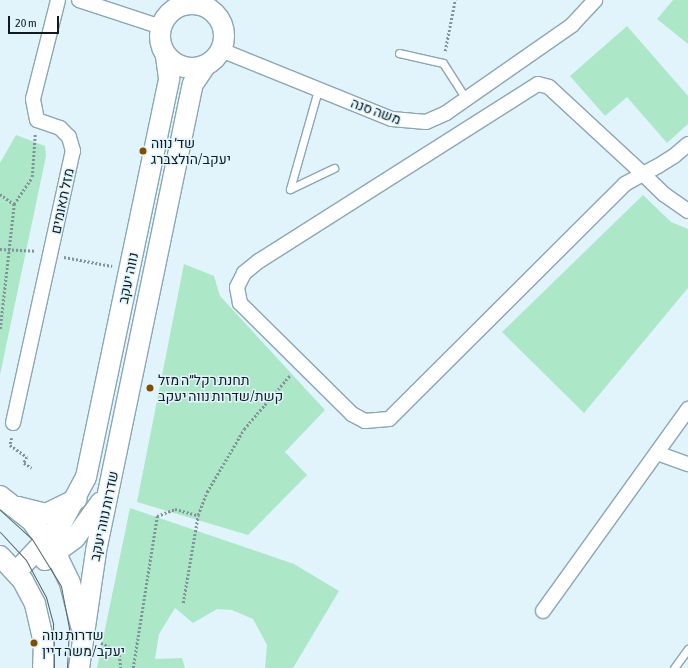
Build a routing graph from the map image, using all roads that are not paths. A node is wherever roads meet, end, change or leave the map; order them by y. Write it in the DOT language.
graph roads {
  1 [pos="58,0"];
  2 [pos="79,0"];
  3 [pos="595,0"];
  4 [pos="180,4"];
  5 [pos="214,7"];
  6 [pos="161,27"];
  7 [pos="221,50"];
  8 [pos="400,53"];
  9 [pos="166,56"];
  10 [pos="205,66"];
  11 [pos="318,90"];
  12 [pos="466,99"];
  13 [pos="688,144"];
  14 [pos="334,168"];
  15 [pos="643,174"];
  16 [pos="688,211"];
  17 [pos="688,409"];
  18 [pos="13,423"];
  19 [pos="657,453"];
  20 [pos="116,463"];
  21 [pos="688,464"];
  22 [pos="77,499"];
  23 [pos="8,501"];
  24 [pos="52,547"];
  25 [pos="0,556"];
  26 [pos="16,572"];
  27 [pos="543,610"];
  28 [pos="688,649"];
  29 [pos="81,653"];
  30 [pos="43,668"];
  31 [pos="674,668"];
  1 -- 18 [label="street, מזל תאומים"];
  2 -- 6 [label="street"];
  3 -- 12 [label="street, משה סנה"];
  4 -- 5 [label="street"];
  4 -- 6 [label="street"];
  5 -- 7 [label="street"];
  6 -- 9 [label="street"];
  7 -- 10 [label="street"];
  7 -- 11 [label="street, משה סנה"];
  8 -- 12 [label="lane"];
  9 -- 10 [label="street"];
  9 -- 22 [label="street, נווה יעקב"];
  10 -- 20 [label="street, נווה יעקב"];
  11 -- 12 [label="street, משה סנה"];
  11 -- 14 [label="lane"];
  13 -- 15 [label="street"];
  15 -- 15 [label="street"];
  15 -- 16 [label="street"];
  17 -- 19 [label="street"];
  19 -- 21 [label="street"];
  19 -- 27 [label="street"];
  20 -- 24 [label="street, שדרות נווה יעקב"];
  20 -- 29 [label="street, שדרות נווה יעקב"];
  22 -- 23 [label="street"];
  22 -- 24 [label="street, שדרות נווה יעקב"];
  23 -- 24 [label="street"];
  24 -- 26 [label="street, שדרות נווה יעקב"];
  24 -- 29 [label="street"];
  25 -- 26 [label="street"];
  26 -- 30 [label="street"];
  28 -- 31 [label="lane"];
}
